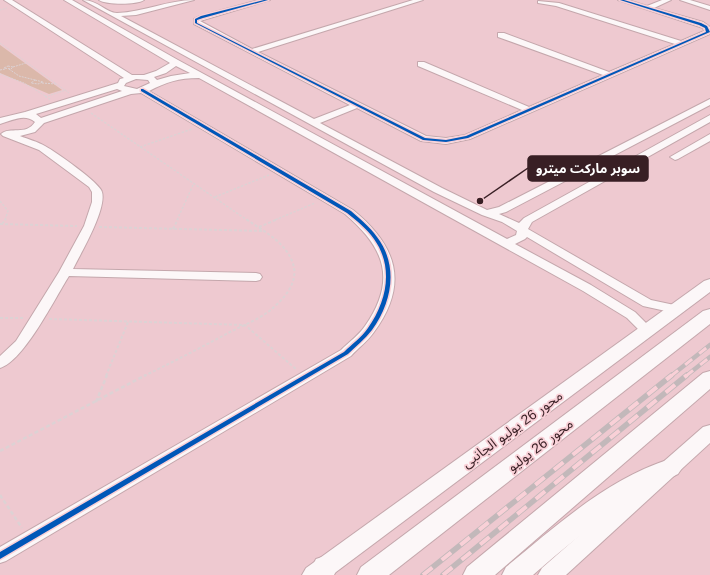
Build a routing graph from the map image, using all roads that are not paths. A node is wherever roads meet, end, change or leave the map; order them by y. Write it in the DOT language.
graph roads {
  1 [pos="7,0"];
  2 [pos="67,0"];
  3 [pos="86,0"];
  4 [pos="102,0"];
  5 [pos="141,0"];
  6 [pos="162,0"];
  7 [pos="191,0"];
  8 [pos="267,0"];
  9 [pos="420,0"];
  10 [pos="621,0"];
  11 [pos="656,0"];
  12 [pos="668,0"];
  13 [pos="683,0"];
  14 [pos="696,0"];
  15 [pos="540,2"];
  16 [pos="710,4"];
  17 [pos="644,7"];
  18 [pos="710,8"];
  19 [pos="112,15"];
  20 [pos="99,18"];
  21 [pos="501,35"];
  22 [pos="683,44"];
  23 [pos="252,51"];
  24 [pos="175,62"];
  25 [pos="421,64"];
  26 [pos="610,75"];
  27 [pos="203,76"];
  28 [pos="145,77"];
  29 [pos="130,78"];
  30 [pos="154,84"];
  31 [pos="120,85"];
  32 [pos="137,90"];
  33 [pos="710,102"];
  34 [pos="358,105"];
  35 [pos="368,110"];
  36 [pos="530,110"];
  37 [pos="25,115"];
  38 [pos="710,118"];
  39 [pos="0,121"];
  40 [pos="39,122"];
  41 [pos="312,123"];
  42 [pos="322,128"];
  43 [pos="3,133"];
  44 [pos="710,137"];
  45 [pos="42,148"];
  46 [pos="675,157"];
  47 [pos="486,213"];
  48 [pos="466,222"];
  49 [pos="523,230"];
  50 [pos="506,244"];
  51 [pos="65,272"];
  52 [pos="256,277"];
  53 [pos="710,284"];
  54 [pos="647,303"];
  55 [pos="675,310"];
  56 [pos="631,315"];
  57 [pos="710,315"];
  58 [pos="647,330"];
  59 [pos="0,363"];
  60 [pos="710,378"];
  61 [pos="710,432"];
  62 [pos="670,468"];
  63 [pos="0,556"];
  64 [pos="320,572"];
  65 [pos="370,575"];
  66 [pos="476,575"];
  67 [pos="515,575"];
  68 [pos="550,575"];
  1 -- 29 [label="street"];
  2 -- 20 [label="street"];
  3 -- 19 [label="street"];
  4 -- 5 [label="street"];
  6 -- 19 [label="street"];
  7 -- 19 [label="street"];
  8 -- 23 [label="street"];
  9 -- 23 [label="street"];
  10 -- 17 [label="street"];
  11 -- 17 [label="street"];
  12 -- 17 [label="street"];
  13 -- 18 [label="street"];
  14 -- 16 [label="street"];
  15 -- 22 [label="street"];
  17 -- 22 [label="street"];
  19 -- 20 [label="street"];
  19 -- 41 [label="street"];
  20 -- 24 [label="street"];
  21 -- 26 [label="street"];
  22 -- 26 [label="street"];
  23 -- 34 [label="street"];
  24 -- 27 [label="street"];
  24 -- 28 [label="street"];
  25 -- 36 [label="street"];
  26 -- 36 [label="street"];
  27 -- 30 [label="street"];
  27 -- 48 [label="street"];
  28 -- 29 [label="street"];
  28 -- 30 [label="street"];
  29 -- 31 [label="street"];
  30 -- 32 [label="street"];
  31 -- 32 [label="street"];
  31 -- 37 [label="street"];
  32 -- 40 [label="street"];
  32 -- 63 [label="street"];
  33 -- 47 [label="street"];
  34 -- 35 [label="street"];
  34 -- 41 [label="street"];
  35 -- 36 [label="street"];
  35 -- 42 [label="street"];
  37 -- 39 [label="street"];
  37 -- 40 [label="street"];
  38 -- 49 [label="street"];
  40 -- 43 [label="street"];
  40 -- 45 [label="street"];
  41 -- 42 [label="street"];
  42 -- 47 [label="street"];
  43 -- 45 [label="street"];
  44 -- 46 [label="street"];
  45 -- 51 [label="street"];
  47 -- 48 [label="street"];
  47 -- 49 [label="street"];
  48 -- 50 [label="street"];
  49 -- 50 [label="street"];
  49 -- 54 [label="street"];
  50 -- 56 [label="street"];
  51 -- 52 [label="street"];
  51 -- 59 [label="street"];
  53 -- 55 [label="main road, محور 26 يوليو الجانبى"];
  54 -- 55 [label="street"];
  54 -- 56 [label="street"];
  55 -- 58 [label="main road, محور 26 يوليو الجانبى"];
  56 -- 58 [label="street"];
  57 -- 65 [label="highway, محور 26 يوليو"];
  58 -- 64 [label="main road, محور 26 يوليو الجانبى"];
  60 -- 66 [label="highway"];
  61 -- 62 [label="main road"];
  62 -- 67 [label="highway"];
  62 -- 68 [label="main road"];
}
